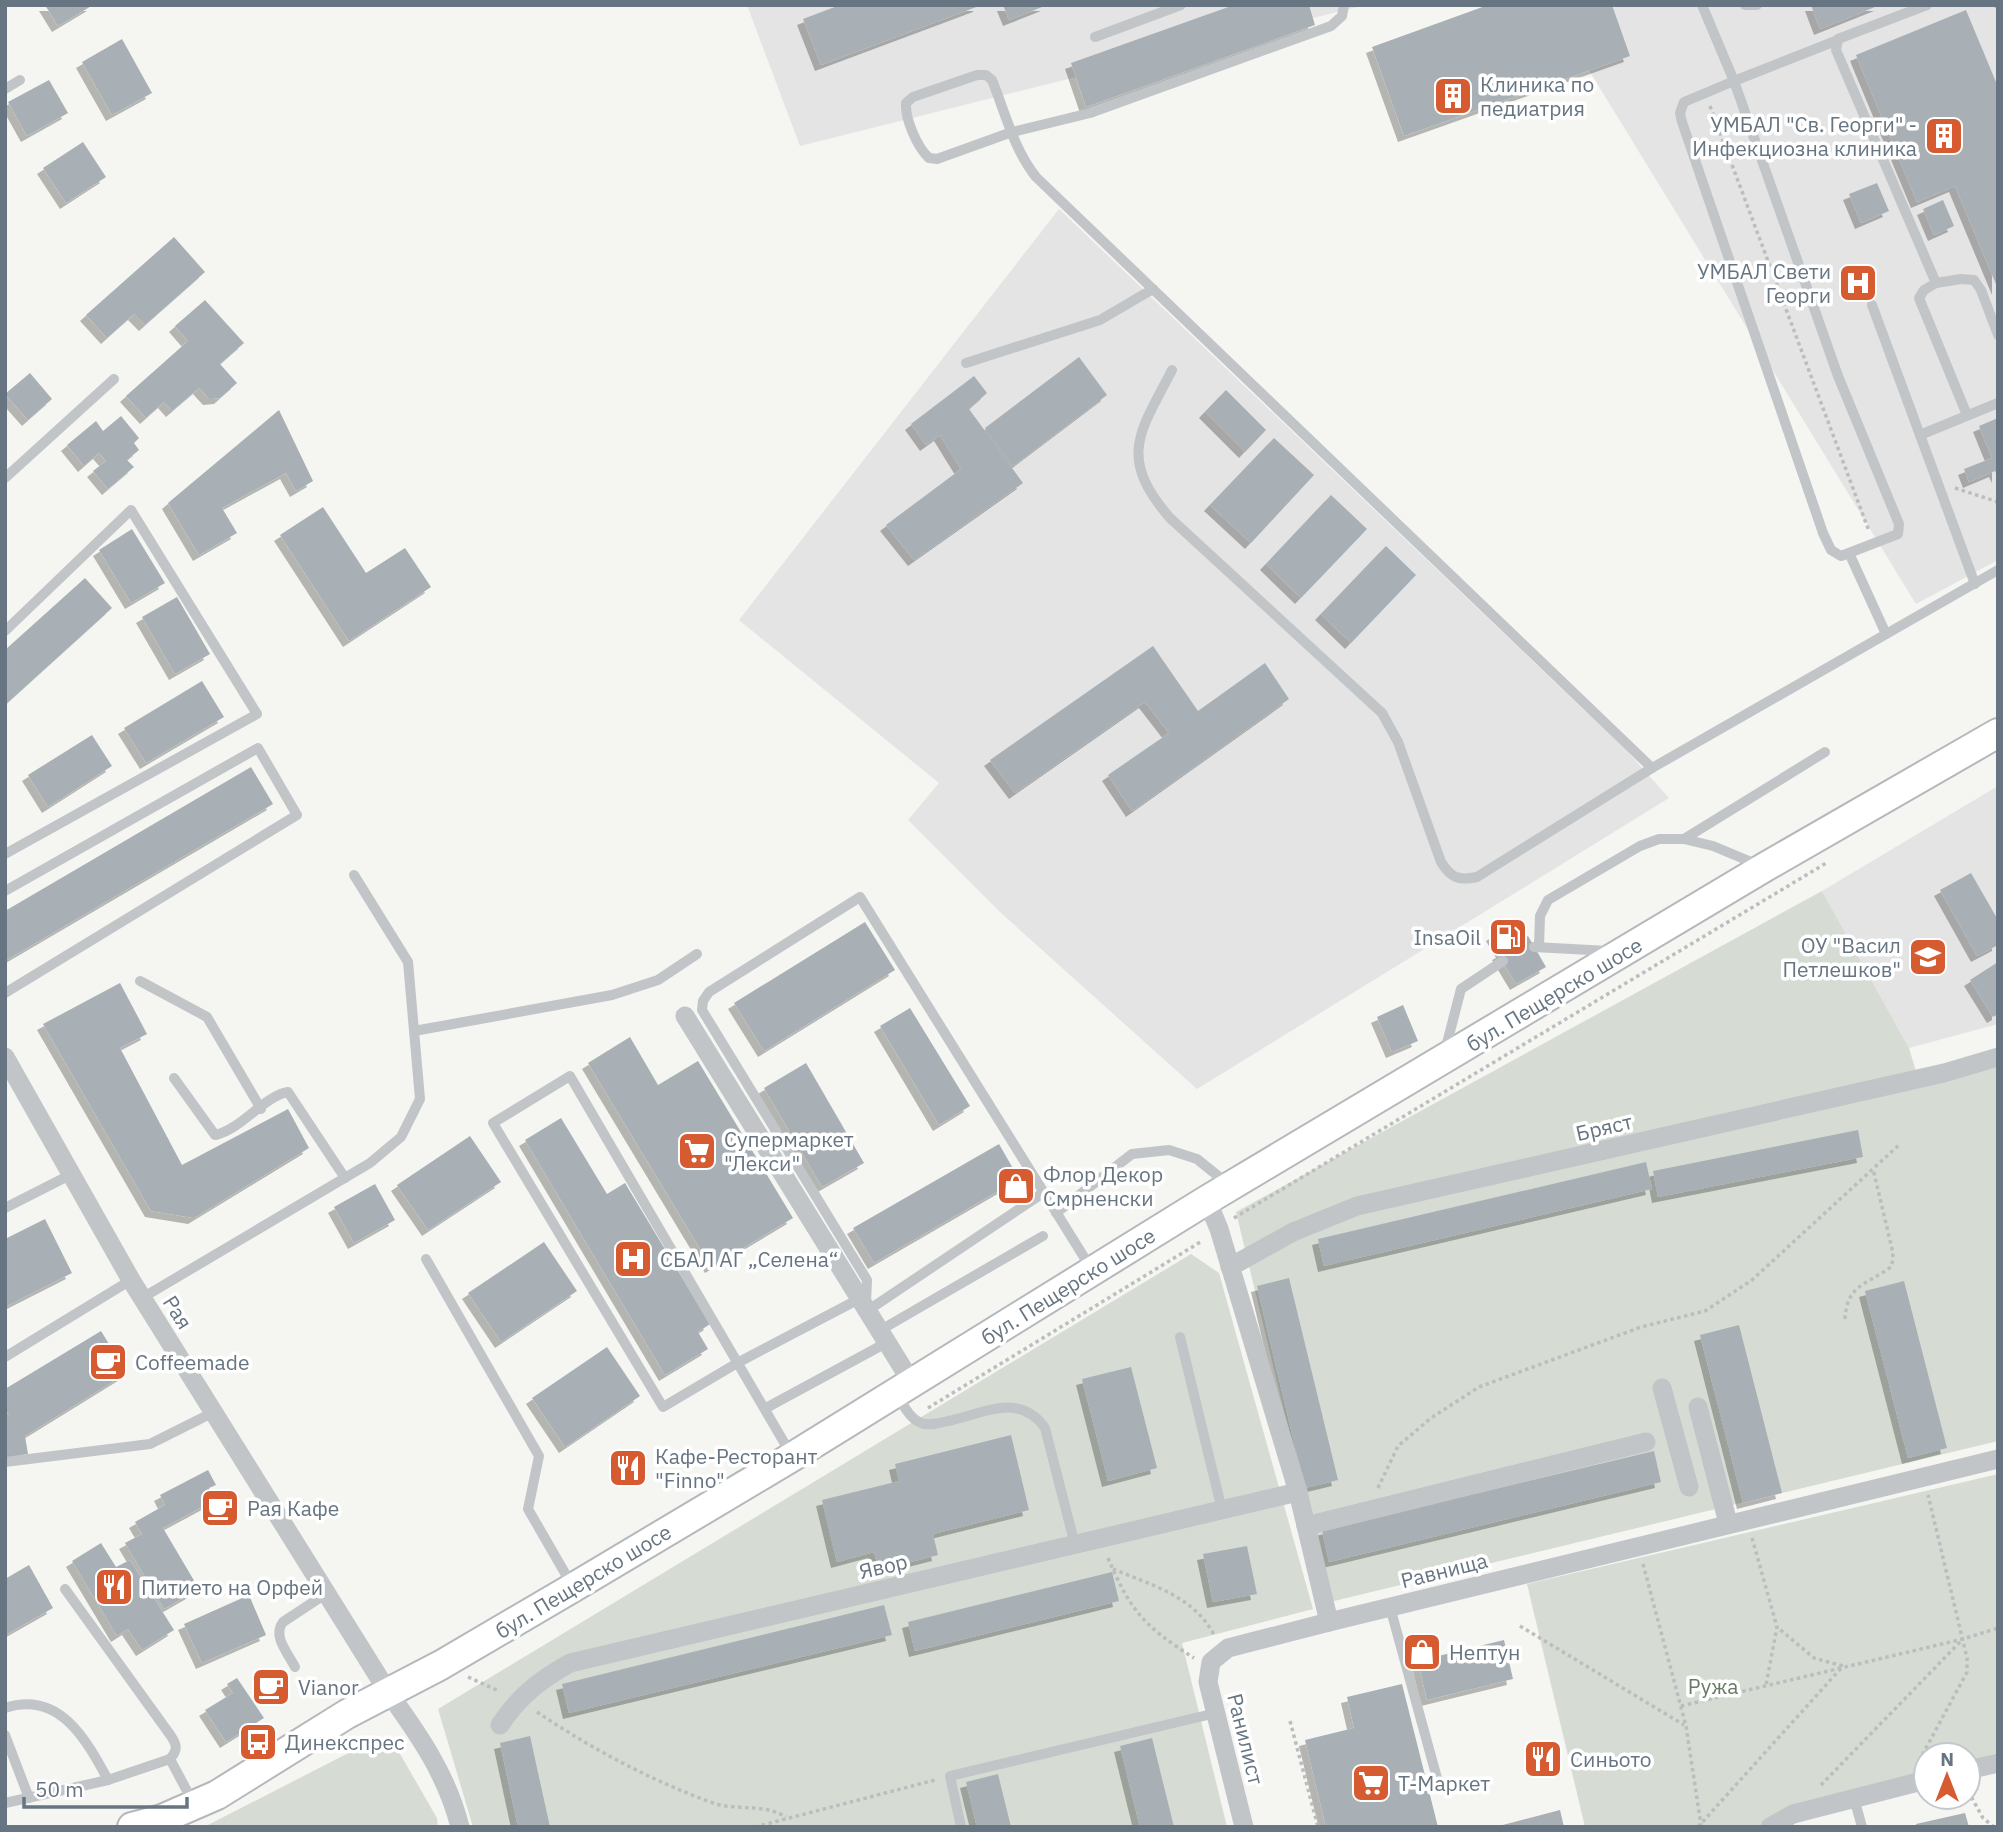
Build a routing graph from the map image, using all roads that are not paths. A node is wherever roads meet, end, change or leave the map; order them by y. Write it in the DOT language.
graph roads {
  1 [pos="1181,5"];
  2 [pos="1344,5"];
  3 [pos="1702,5"];
  4 [pos="1745,5"];
  5 [pos="1757,5"];
  6 [pos="1927,5"];
  7 [pos="1095,37"];
  8 [pos="1838,39"];
  9 [pos="20,80"];
  10 [pos="1734,81"];
  11 [pos="5,89"];
  12 [pos="1012,132"];
  13 [pos="1936,284"];
  14 [pos="1153,289"];
  15 [pos="1872,305"];
  16 [pos="1998,335"];
  17 [pos="966,363"];
  18 [pos="1172,370"];
  19 [pos="114,379"];
  20 [pos="1998,403"];
  21 [pos="1967,415"];
  22 [pos="1920,435"];
  23 [pos="5,478"];
  24 [pos="1849,553"];
  25 [pos="1998,570"];
  26 [pos="1975,583"];
  27 [pos="5,631"];
  28 [pos="1886,634"];
  29 [pos="1998,733"];
  30 [pos="1825,752"];
  31 [pos="1652,768"];
  32 [pos="1684,839"];
  33 [pos="5,853"];
  34 [pos="1765,867"];
  35 [pos="355,875"];
  36 [pos="5,891"];
  37 [pos="1624,951"];
  38 [pos="697,954"];
  39 [pos="1503,961"];
  40 [pos="140,981"];
  41 [pos="5,993"];
  42 [pos="685,1016"];
  43 [pos="414,1031"];
  44 [pos="5,1057"];
  45 [pos="1998,1057"];
  46 [pos="1442,1063"];
  47 [pos="174,1078"];
  48 [pos="261,1109"];
  49 [pos="72,1174"];
  50 [pos="345,1178"];
  51 [pos="1043,1193"];
  52 [pos="1219,1193"];
  53 [pos="5,1208"];
  54 [pos="1056,1213"];
  55 [pos="1043,1236"];
  56 [pos="426,1259"];
  57 [pos="1230,1267"];
  58 [pos="1092,1271"];
  59 [pos="131,1280"];
  60 [pos="142,1298"];
  61 [pos="862,1305"];
  62 [pos="1180,1337"];
  63 [pos="882,1338"];
  64 [pos="5,1357"];
  65 [pos="739,1362"];
  66 [pos="904,1388"];
  67 [pos="1662,1388"];
  68 [pos="766,1408"];
  69 [pos="214,1412"];
  70 [pos="1675,1429"];
  71 [pos="1646,1442"];
  72 [pos="792,1457"];
  73 [pos="1998,1459"];
  74 [pos="5,1462"];
  75 [pos="1689,1487"];
  76 [pos="1298,1492"];
  77 [pos="1222,1510"];
  78 [pos="1737,1521"];
  79 [pos="1306,1526"];
  80 [pos="1075,1545"];
  81 [pos="573,1587"];
  82 [pos="65,1589"];
  83 [pos="327,1593"];
  84 [pos="1390,1607"];
  85 [pos="1329,1622"];
  86 [pos="295,1667"];
  87 [pos="388,1692"];
  88 [pos="5,1708"];
  89 [pos="1216,1713"];
  90 [pos="500,1725"];
  91 [pos="5,1735"];
  92 [pos="170,1759"];
  93 [pos="108,1780"];
  94 [pos="1912,1784"];
  95 [pos="1440,1788"];
  96 [pos="1854,1797"];
  97 [pos="29,1798"];
  98 [pos="5,1803"];
  99 [pos="194,1805"];
  100 [pos="1783,1821"];
  101 [pos="132,1827"];
  102 [pos="460,1827"];
  103 [pos="961,1827"];
  104 [pos="1244,1827"];
  105 [pos="1862,1827"];
  1 -- 7 [label="lane"];
  2 -- 12 [label="lane"];
  3 -- 10 [label="lane"];
  4 -- 5 [label="lane"];
  6 -- 8 [label="lane"];
  8 -- 10 [label="lane"];
  8 -- 13 [label="lane"];
  9 -- 11 [label="lane"];
  10 -- 24 [label="lane"];
  10 -- 24 [label="lane"];
  12 -- 12 [label="lane"];
  12 -- 14 [label="lane"];
  13 -- 16 [label="lane"];
  13 -- 21 [label="lane"];
  14 -- 17 [label="lane"];
  14 -- 31 [label="lane"];
  15 -- 22 [label="lane"];
  18 -- 31 [label="lane"];
  19 -- 23 [label="lane"];
  20 -- 21 [label="lane"];
  21 -- 22 [label="lane"];
  22 -- 26 [label="lane"];
  24 -- 28 [label="lane"];
  25 -- 26 [label="lane"];
  26 -- 28 [label="lane"];
  27 -- 33 [label="lane"];
  28 -- 31 [label="lane"];
  29 -- 34 [label="main road, бул. Пещерско шосе"];
  30 -- 32 [label="lane"];
  32 -- 34 [label="lane"];
  32 -- 37 [label="lane"];
  34 -- 37 [label="main road, бул. Пещерско шосе"];
  35 -- 43 [label="lane"];
  36 -- 41 [label="lane"];
  37 -- 46 [label="main road, бул. Пещерско шосе"];
  38 -- 43 [label="lane"];
  39 -- 46 [label="lane"];
  40 -- 48 [label="lane"];
  42 -- 61 [label="street"];
  43 -- 50 [label="lane"];
  44 -- 49 [label="street, Рая"];
  45 -- 57 [label="street, Бряст"];
  46 -- 52 [label="main road, бул. Пещерско шосе"];
  47 -- 48 [label="lane"];
  48 -- 50 [label="lane"];
  49 -- 53 [label="lane"];
  49 -- 59 [label="street, Рая"];
  50 -- 60 [label="lane"];
  51 -- 54 [label="lane"];
  51 -- 61 [label="lane"];
  51 -- 61 [label="lane"];
  52 -- 54 [label="lane"];
  52 -- 57 [label="street"];
  52 -- 58 [label="main road, бул. Пещерско шосе"];
  54 -- 58 [label="lane"];
  55 -- 63 [label="lane"];
  56 -- 81 [label="lane"];
  57 -- 76 [label="street"];
  58 -- 66 [label="main road, бул. Пещерско шосе"];
  59 -- 60 [label="street, Рая"];
  59 -- 64 [label="lane"];
  60 -- 69 [label="street, Рая"];
  61 -- 63 [label="street"];
  61 -- 65 [label="lane"];
  62 -- 77 [label="lane"];
  63 -- 66 [label="street"];
  63 -- 68 [label="lane"];
  65 -- 65 [label="lane"];
  65 -- 68 [label="lane"];
  66 -- 72 [label="main road, бул. Пещерско шосе"];
  66 -- 80 [label="lane"];
  67 -- 70 [label="street"];
  68 -- 72 [label="lane"];
  69 -- 74 [label="lane"];
  69 -- 83 [label="street, Рая"];
  70 -- 75 [label="street"];
  70 -- 78 [label="street"];
  71 -- 79 [label="street"];
  72 -- 81 [label="main road, бул. Пещерско шосе"];
  73 -- 78 [label="street, Равнища"];
  76 -- 77 [label="street, Явор"];
  76 -- 79 [label="street"];
  77 -- 80 [label="street, Явор"];
  78 -- 84 [label="street, Равнища"];
  79 -- 85 [label="street"];
  80 -- 90 [label="street, Явор"];
  81 -- 87 [label="main road, бул. Пещерско шосе"];
  82 -- 92 [label="lane"];
  83 -- 86 [label="lane"];
  83 -- 87 [label="street, Рая"];
  84 -- 85 [label="street, Равнища"];
  84 -- 95 [label="lane"];
  85 -- 89 [label="street, Ранилист"];
  87 -- 99 [label="main road, бул. Пещерско шосе"];
  87 -- 102 [label="street"];
  88 -- 93 [label="lane"];
  89 -- 103 [label="lane"];
  89 -- 104 [label="street, Ранилист"];
  91 -- 97 [label="lane"];
  92 -- 93 [label="lane"];
  92 -- 99 [label="lane"];
  93 -- 97 [label="lane"];
  94 -- 96 [label="street"];
  96 -- 100 [label="street"];
  96 -- 105 [label="lane"];
  97 -- 98 [label="lane"];
  99 -- 101 [label="main road, бул. Пещерско шосе"];
}
